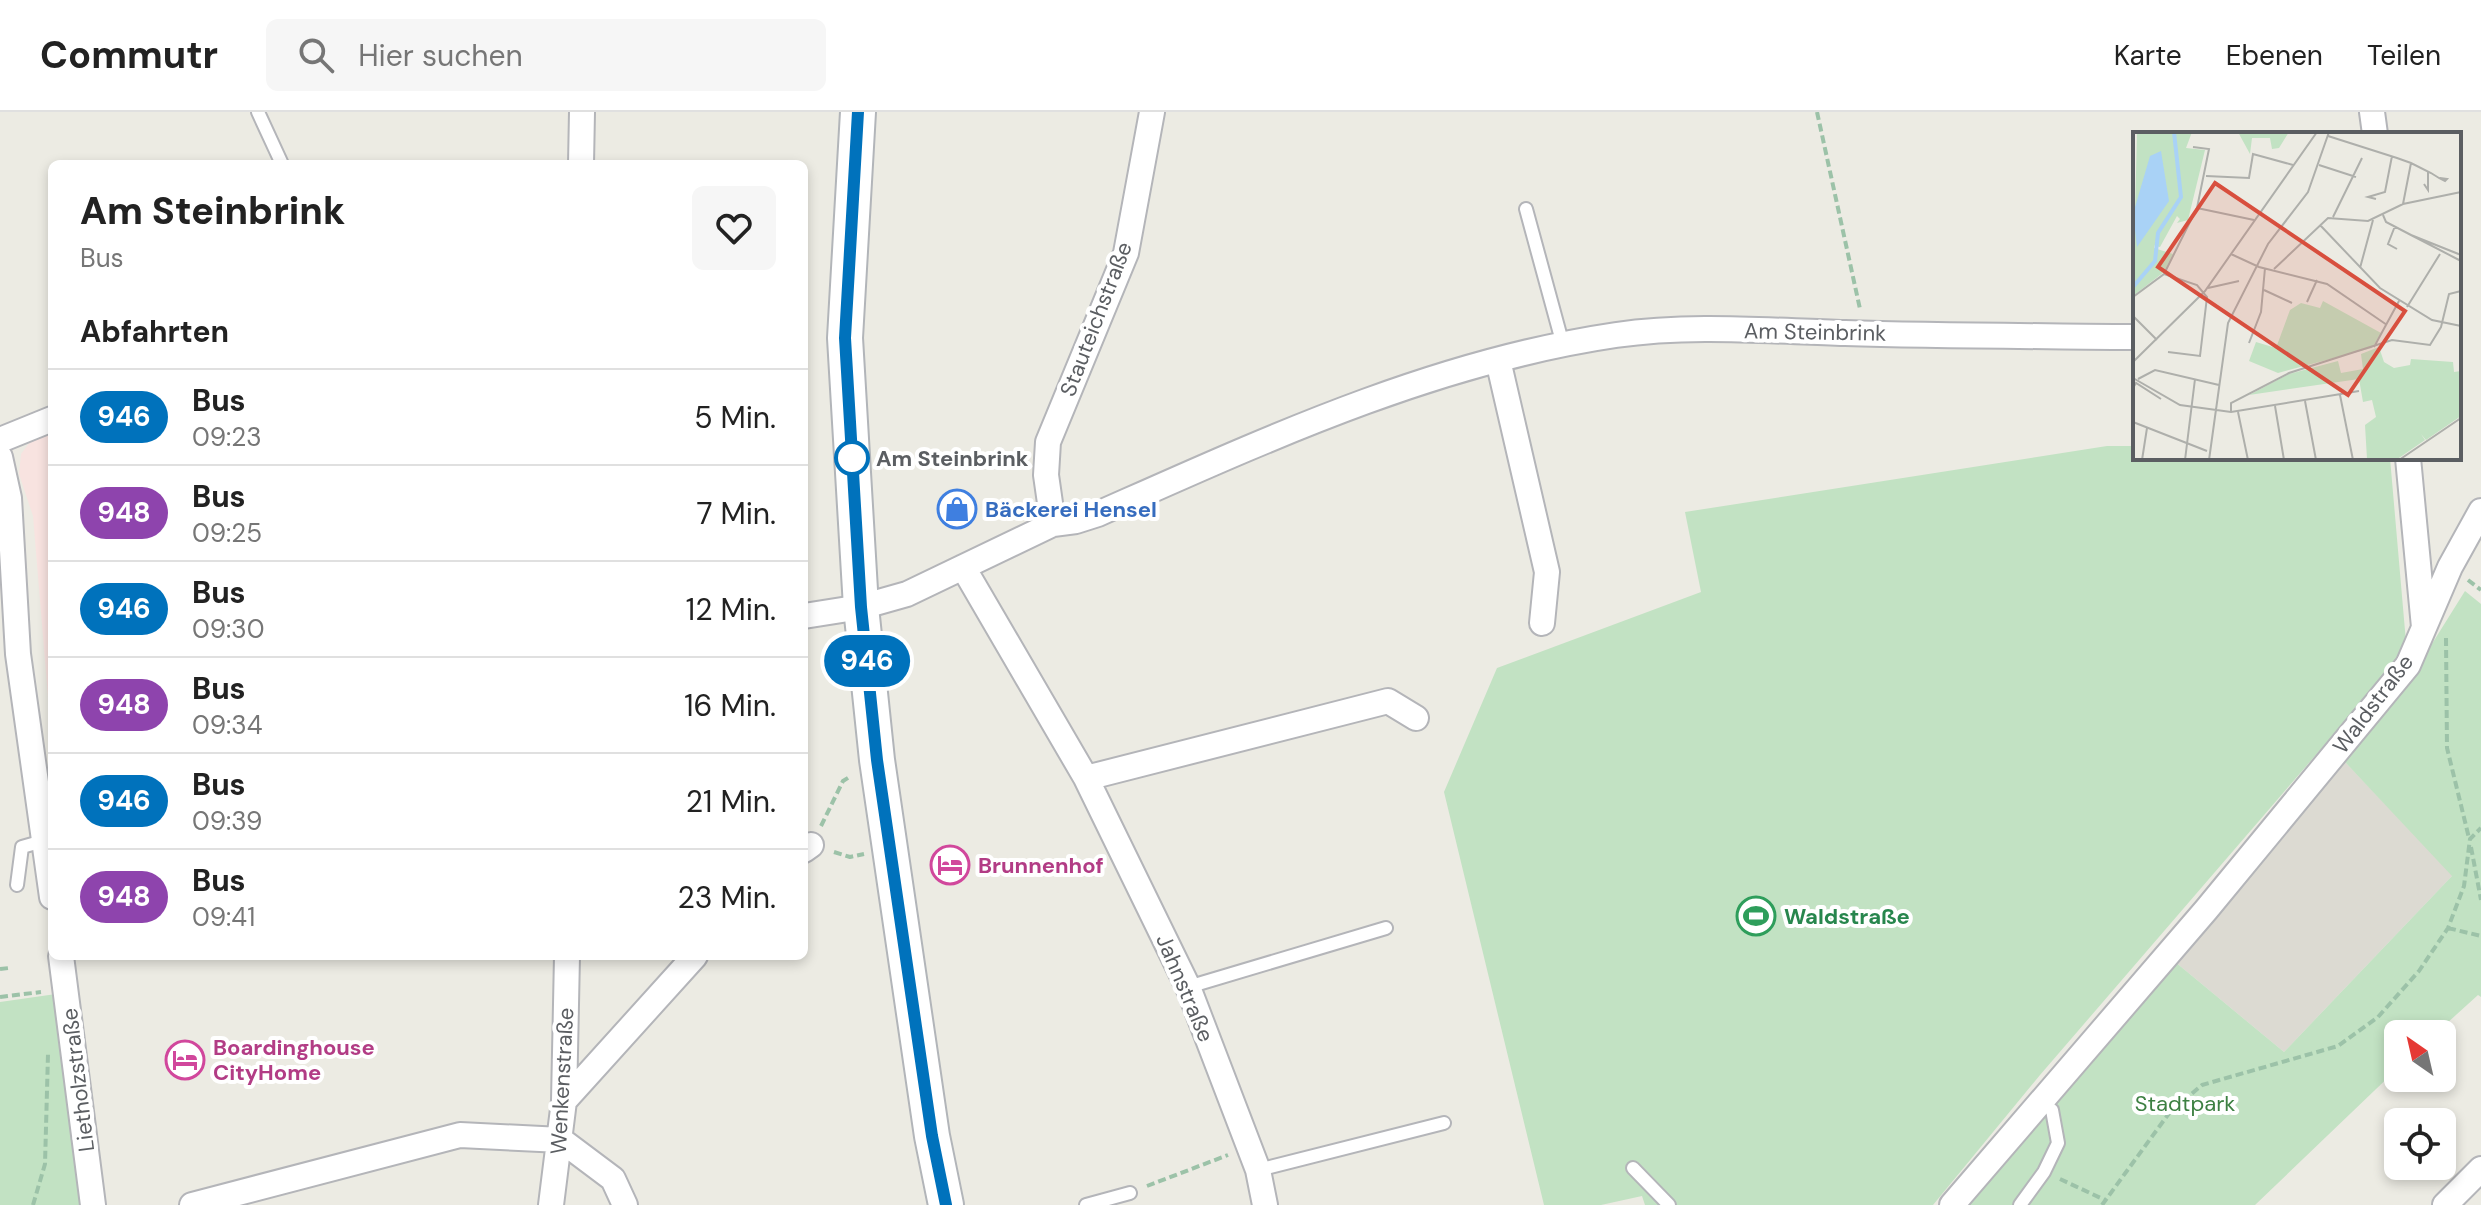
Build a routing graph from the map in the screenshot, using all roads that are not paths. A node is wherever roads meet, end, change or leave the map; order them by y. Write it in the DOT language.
graph roads {
  1 [pos="258,112"];
  2 [pos="582,112"];
  3 [pos="858,112"];
  4 [pos="1152,112"];
  5 [pos="2372,112"];
  6 [pos="2375,132"];
  7 [pos="280,160"];
  8 [pos="581,160"];
  9 [pos="1526,209"];
  10 [pos="2133,337"];
  11 [pos="1563,345"];
  12 [pos="1498,360"];
  13 [pos="48,421"];
  14 [pos="0,440"];
  15 [pos="0,457"];
  16 [pos="2408,460"];
  17 [pos="2481,511"];
  18 [pos="1053,524"];
  19 [pos="963,567"];
  20 [pos="861,607"];
  21 [pos="808,615"];
  22 [pos="1542,623"];
  23 [pos="2424,627"];
  24 [pos="1416,718"];
  25 [pos="1086,778"];
  26 [pos="43,841"];
  27 [pos="48,872"];
  28 [pos="17,885"];
  29 [pos="1386,928"];
  30 [pos="62,960"];
  31 [pos="567,960"];
  32 [pos="691,960"];
  33 [pos="1188,987"];
  34 [pos="564,1101"];
  35 [pos="2041,1103"];
  36 [pos="1444,1123"];
  37 [pos="561,1140"];
  38 [pos="1633,1168"];
  39 [pos="2481,1169"];
  40 [pos="1258,1170"];
  41 [pos="1130,1193"];
  42 [pos="93,1205"];
  43 [pos="192,1205"];
  44 [pos="551,1205"];
  45 [pos="625,1205"];
  46 [pos="946,1205"];
  47 [pos="1086,1205"];
  48 [pos="1265,1205"];
  49 [pos="1669,1205"];
  50 [pos="1952,1205"];
  51 [pos="2020,1205"];
  52 [pos="2445,1205"];
  1 -- 7 [label="lane"];
  2 -- 8 [label="street"];
  3 -- 20 [label="main road"];
  4 -- 18 [label="street, Stauteichstraße"];
  5 -- 6 [label="street"];
  9 -- 11 [label="lane"];
  10 -- 11 [label="street, Am Steinbrink"];
  11 -- 12 [label="street, Am Steinbrink"];
  12 -- 18 [label="street, Am Steinbrink"];
  12 -- 22 [label="street"];
  13 -- 14 [label="street"];
  15 -- 26 [label="street"];
  16 -- 23 [label="street"];
  17 -- 23 [label="street, Waldstraße"];
  18 -- 19 [label="street, Am Steinbrink"];
  19 -- 20 [label="street, Am Steinbrink"];
  19 -- 25 [label="street, Jahnstraße"];
  20 -- 21 [label="street, Am Steinbrink"];
  20 -- 46 [label="main road"];
  23 -- 35 [label="street, Waldstraße"];
  24 -- 25 [label="street"];
  25 -- 33 [label="street, Jahnstraße"];
  26 -- 27 [label="street"];
  26 -- 28 [label="lane"];
  29 -- 33 [label="lane"];
  30 -- 42 [label="street, Lietholzstraße"];
  31 -- 34 [label="street, Wenkenstraße"];
  32 -- 34 [label="street"];
  33 -- 40 [label="street, Jahnstraße"];
  34 -- 37 [label="street, Wenkenstraße"];
  35 -- 50 [label="street, Waldstraße"];
  35 -- 51 [label="lane"];
  36 -- 40 [label="lane"];
  37 -- 43 [label="street"];
  37 -- 44 [label="street, Wenkenstraße"];
  37 -- 45 [label="street"];
  38 -- 49 [label="lane"];
  39 -- 52 [label="street"];
  40 -- 48 [label="street, Jahnstraße"];
  41 -- 47 [label="lane"];
}
